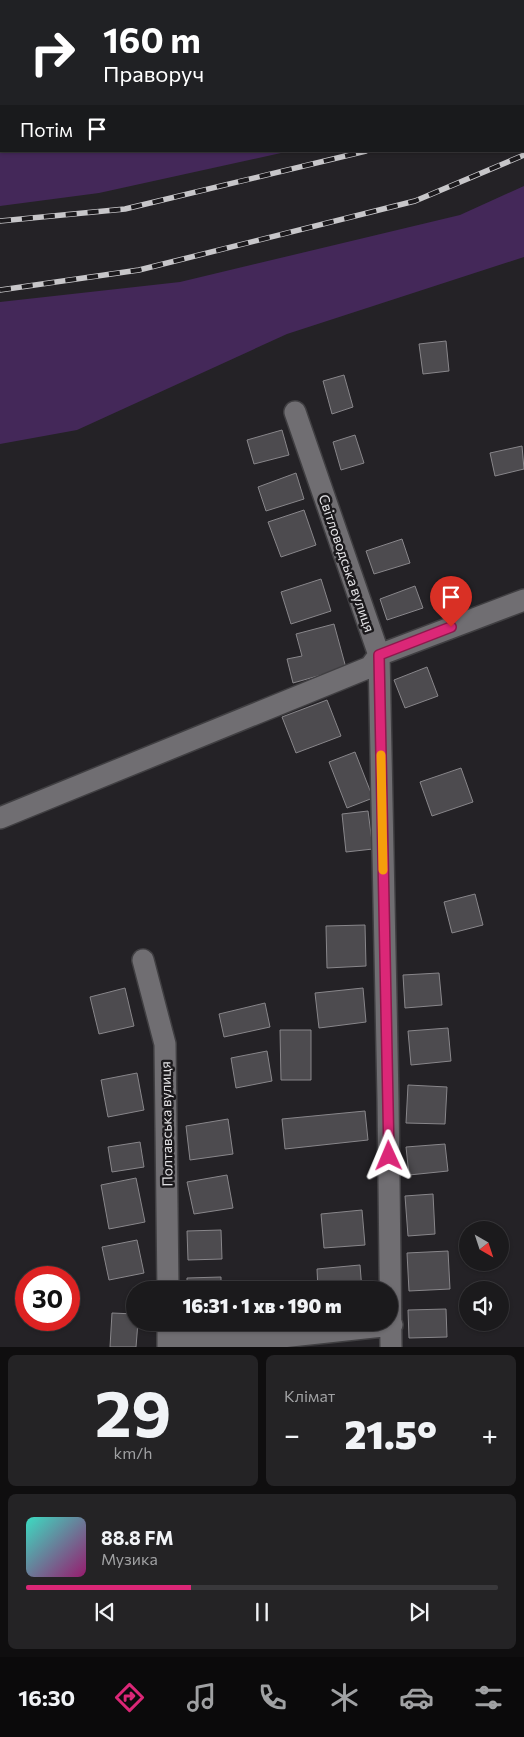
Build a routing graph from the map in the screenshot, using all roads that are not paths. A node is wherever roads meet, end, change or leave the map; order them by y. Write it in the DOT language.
graph roads {
  1 [pos="295,412"];
  2 [pos="524,600"];
  3 [pos="379,655"];
  4 [pos="0,818"];
  5 [pos="143,960"];
  6 [pos="168,1281"];
  7 [pos="391,1281"];
  8 [pos="341,1331"];
  9 [pos="392,1331"];
  10 [pos="168,1338"];
  11 [pos="391,1347"];
  1 -- 3 [label="street, Світловодська вулиця"];
  2 -- 3 [label="street"];
  3 -- 4 [label="street"];
  3 -- 7 [label="street, Світловодська вулиця"];
  5 -- 6 [label="street, Полтавська вулиця"];
  8 -- 10 [label="street"];
  9 -- 11 [label="street, Світловодська вулиця"];
}
